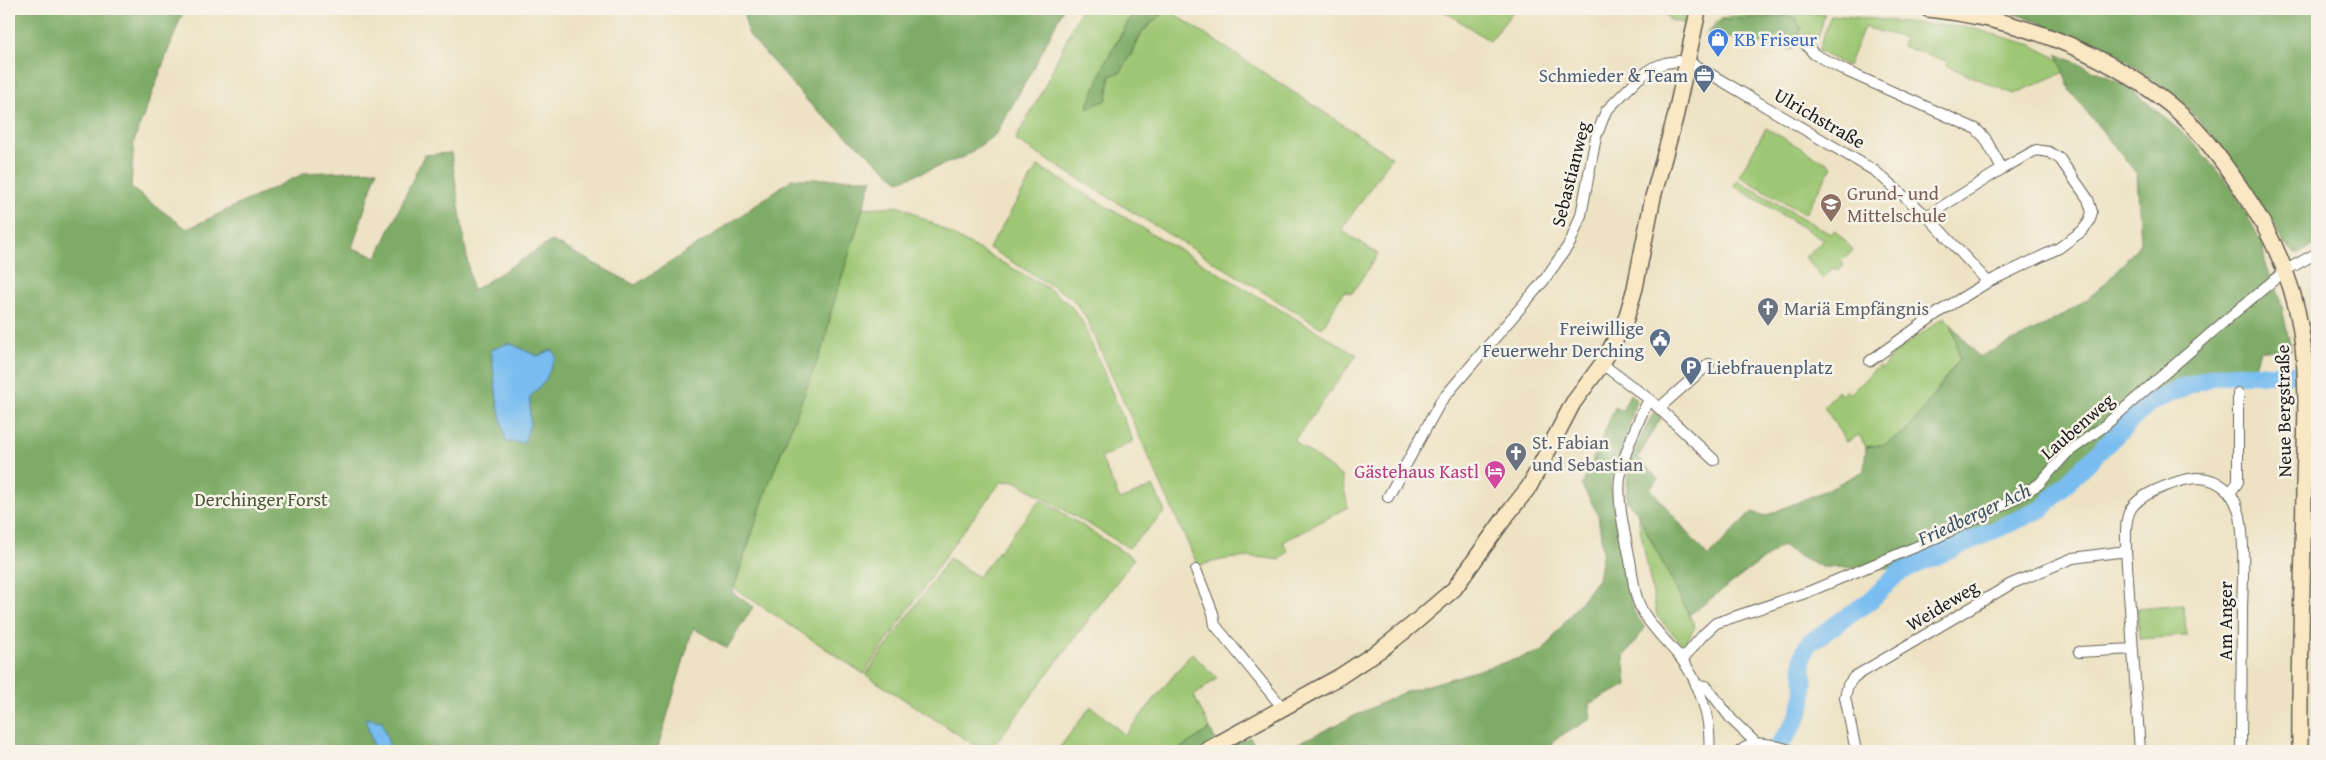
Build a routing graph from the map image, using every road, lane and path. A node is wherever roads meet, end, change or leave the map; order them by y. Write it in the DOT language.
graph roads {
  1 [pos="1928,9"];
  2 [pos="1700,10"];
  3 [pos="1806,45"];
  4 [pos="1688,62"];
  5 [pos="2002,169"];
  6 [pos="1927,216"];
  7 [pos="2317,253"];
  8 [pos="2286,270"];
  9 [pos="1988,282"];
  10 [pos="1870,362"];
  11 [pos="1602,364"];
  12 [pos="1709,364"];
  13 [pos="2238,393"];
  14 [pos="1649,399"];
  15 [pos="1659,408"];
  16 [pos="1714,460"];
  17 [pos="2230,493"];
  18 [pos="1388,497"];
  19 [pos="2126,551"];
  20 [pos="1196,570"];
  21 [pos="2133,650"];
  22 [pos="2079,652"];
  23 [pos="1682,660"];
  24 [pos="1696,685"];
  25 [pos="1282,707"];
  26 [pos="1756,743"];
  27 [pos="1788,750"];
  28 [pos="1205,751"];
  29 [pos="1709,751"];
  30 [pos="1740,751"];
  31 [pos="1856,751"];
  32 [pos="2140,751"];
  33 [pos="2241,751"];
  34 [pos="2300,751"];
  1 -- 8 [label="main road, Neue Bergstraße"];
  2 -- 4 [label="main road"];
  3 -- 5 [label="street"];
  4 -- 6 [label="street, Ulrichstraße"];
  4 -- 11 [label="main road"];
  4 -- 18 [label="street, Sebastianweg"];
  5 -- 6 [label="street"];
  5 -- 9 [label="street"];
  6 -- 9 [label="street, Ulrichstraße"];
  7 -- 8 [label="street, Laubenweg"];
  8 -- 23 [label="street, Laubenweg"];
  8 -- 34 [label="main road, Neue Bergstraße"];
  9 -- 10 [label="street"];
  11 -- 14 [label="street"];
  11 -- 25 [label="main road"];
  12 -- 15 [label="street"];
  13 -- 17 [label="street"];
  14 -- 15 [label="street"];
  14 -- 23 [label="street"];
  15 -- 16 [label="street"];
  17 -- 19 [label="street"];
  17 -- 33 [label="street, Am Anger"];
  19 -- 21 [label="street"];
  19 -- 31 [label="street, Weideweg"];
  20 -- 25 [label="street"];
  21 -- 22 [label="street"];
  21 -- 32 [label="street"];
  23 -- 24 [label="street"];
  24 -- 26 [label="street"];
  24 -- 29 [label="street"];
  25 -- 28 [label="main road"];
  26 -- 27 [label="street"];
  26 -- 30 [label="street"];
}
